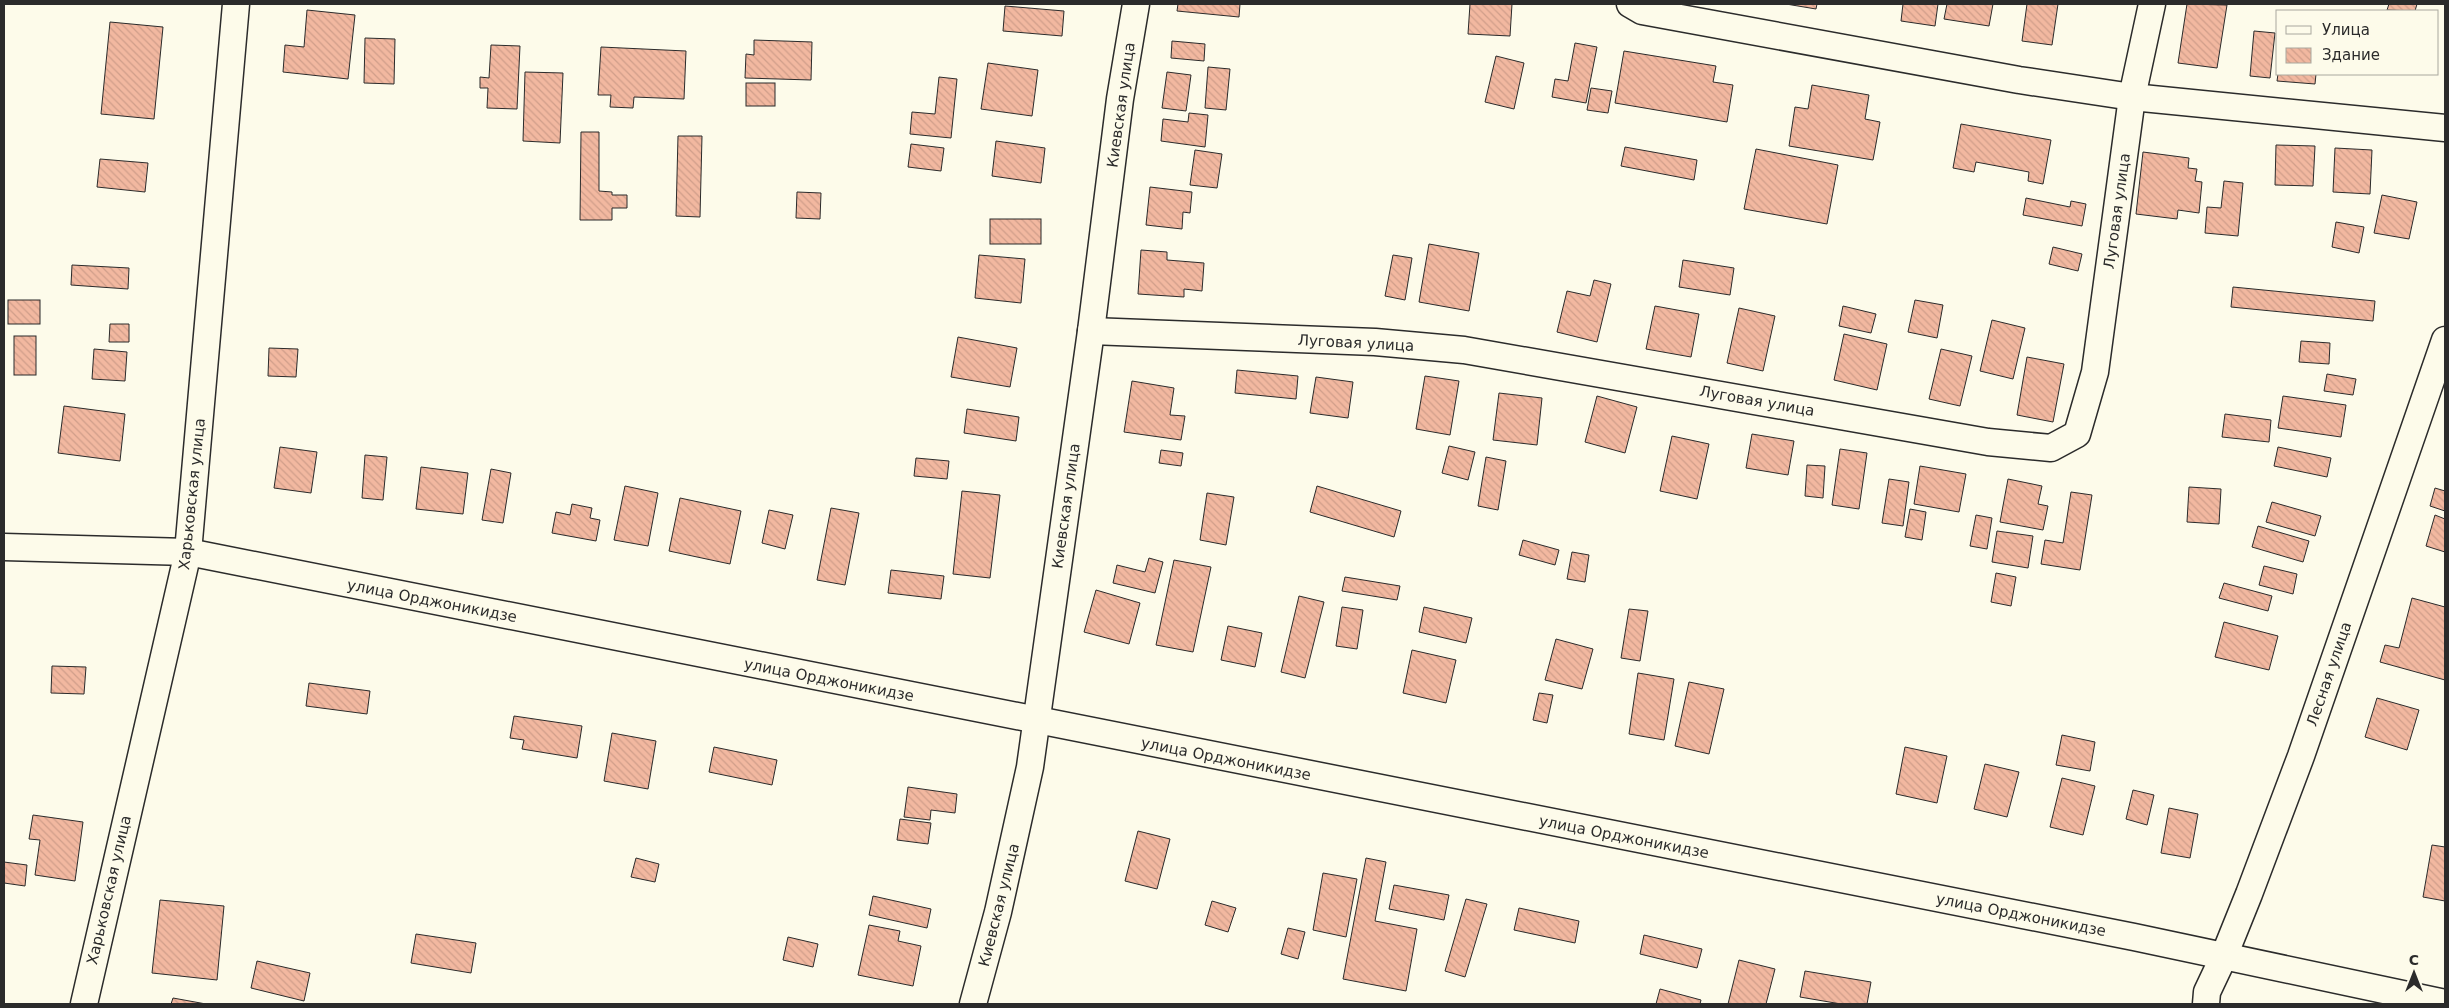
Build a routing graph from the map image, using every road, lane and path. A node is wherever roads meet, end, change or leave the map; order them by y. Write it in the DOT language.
graph roads {
  1 [pos="236,4"];
  2 [pos="1136,4"];
  3 [pos="1630,4"];
  4 [pos="2152,4"];
  5 [pos="2132,97"];
  6 [pos="2445,128"];
  7 [pos="1091,331"];
  8 [pos="2445,340"];
  9 [pos="4,547"];
  10 [pos="188,552"];
  11 [pos="1036,721"];
  12 [pos="2224,956"];
  13 [pos="2445,1003"];
  14 [pos="84,1004"];
  15 [pos="973,1004"];
  16 [pos="2206,1004"];
  1 -- 10 [label="street, Харьковская улица"];
  2 -- 7 [label="street, Киевская улица"];
  3 -- 5 [label="street"];
  4 -- 5 [label="street, Луговая улица"];
  5 -- 6 [label="street"];
  5 -- 7 [label="street, Луговая улица"];
  7 -- 11 [label="street, Киевская улица"];
  8 -- 12 [label="street, Лесная улица"];
  9 -- 10 [label="street, улица Орджоникидзе"];
  10 -- 11 [label="street, улица Орджоникидзе"];
  10 -- 14 [label="street, Харьковская улица"];
  11 -- 12 [label="street, улица Орджоникидзе"];
  11 -- 15 [label="street, Киевская улица"];
  12 -- 13 [label="street, улица Орджоникидзе"];
  12 -- 16 [label="street, Лесная улица"];
}
